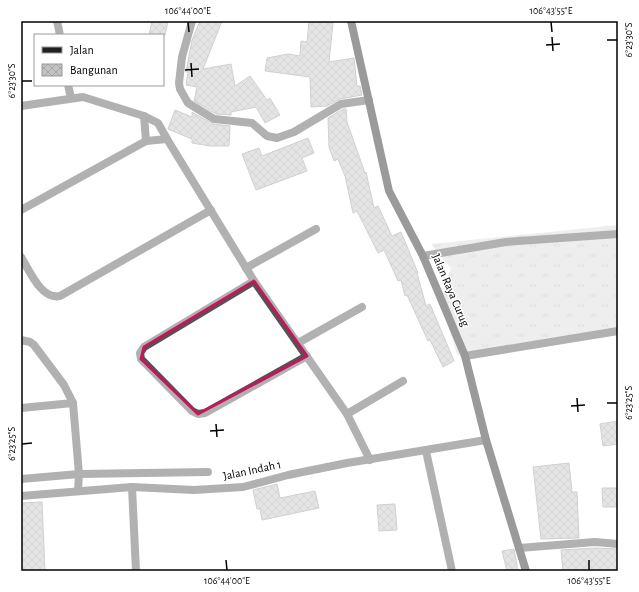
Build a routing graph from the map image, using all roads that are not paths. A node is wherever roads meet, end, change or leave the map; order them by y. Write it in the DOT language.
graph roads {
  1 [pos="57,21"];
  2 [pos="192,21"];
  3 [pos="351,21"];
  4 [pos="60,34"];
  5 [pos="68,86"];
  6 [pos="71,98"];
  7 [pos="369,100"];
  8 [pos="21,106"];
  9 [pos="144,116"];
  10 [pos="167,139"];
  11 [pos="146,141"];
  12 [pos="21,210"];
  13 [pos="211,210"];
  14 [pos="316,229"];
  15 [pos="618,234"];
  16 [pos="423,256"];
  17 [pos="21,257"];
  18 [pos="246,268"];
  19 [pos="254,280"];
  20 [pos="362,307"];
  21 [pos="618,332"];
  22 [pos="21,340"];
  23 [pos="298,343"];
  24 [pos="307,356"];
  25 [pos="465,356"];
  26 [pos="403,381"];
  27 [pos="73,403"];
  28 [pos="21,408"];
  29 [pos="347,414"];
  30 [pos="486,440"];
  31 [pos="426,451"];
  32 [pos="370,460"];
  33 [pos="208,472"];
  34 [pos="79,474"];
  35 [pos="21,479"];
  36 [pos="132,487"];
  37 [pos="78,491"];
  38 [pos="21,496"];
  39 [pos="618,544"];
  40 [pos="519,548"];
  41 [pos="136,571"];
  42 [pos="452,571"];
  43 [pos="526,571"];
  1 -- 4 [label="street"];
  2 -- 7 [label="street"];
  3 -- 7 [label="main road, Jalan Raya Curug"];
  5 -- 6 [label="street"];
  6 -- 8 [label="street"];
  6 -- 9 [label="street"];
  7 -- 16 [label="main road, Jalan Raya Curug"];
  9 -- 10 [label="street"];
  9 -- 11 [label="street"];
  10 -- 11 [label="street"];
  10 -- 13 [label="street"];
  11 -- 12 [label="street"];
  13 -- 17 [label="street"];
  13 -- 18 [label="street"];
  14 -- 18 [label="street"];
  15 -- 16 [label="street"];
  16 -- 25 [label="main road, Jalan Raya Curug"];
  18 -- 19 [label="street"];
  19 -- 23 [label="street"];
  19 -- 24 [label="street"];
  20 -- 23 [label="street"];
  21 -- 25 [label="street"];
  22 -- 27 [label="street"];
  23 -- 24 [label="street"];
  24 -- 29 [label="street"];
  25 -- 30 [label="main road, Jalan Raya Curug"];
  26 -- 29 [label="street"];
  27 -- 28 [label="street"];
  27 -- 34 [label="street"];
  29 -- 32 [label="street"];
  30 -- 31 [label="street, Jalan Indah 1"];
  30 -- 40 [label="main road, Jalan Raya Curug"];
  31 -- 32 [label="street, Jalan Indah 1"];
  31 -- 42 [label="street"];
  32 -- 36 [label="street, Jalan Indah 1"];
  33 -- 34 [label="street"];
  34 -- 35 [label="street"];
  34 -- 37 [label="street"];
  36 -- 37 [label="street, Jalan Indah 1"];
  36 -- 41 [label="street"];
  37 -- 38 [label="street, Jalan Indah 1"];
  39 -- 40 [label="street"];
  40 -- 43 [label="main road, Jalan Raya Curug"];
}
